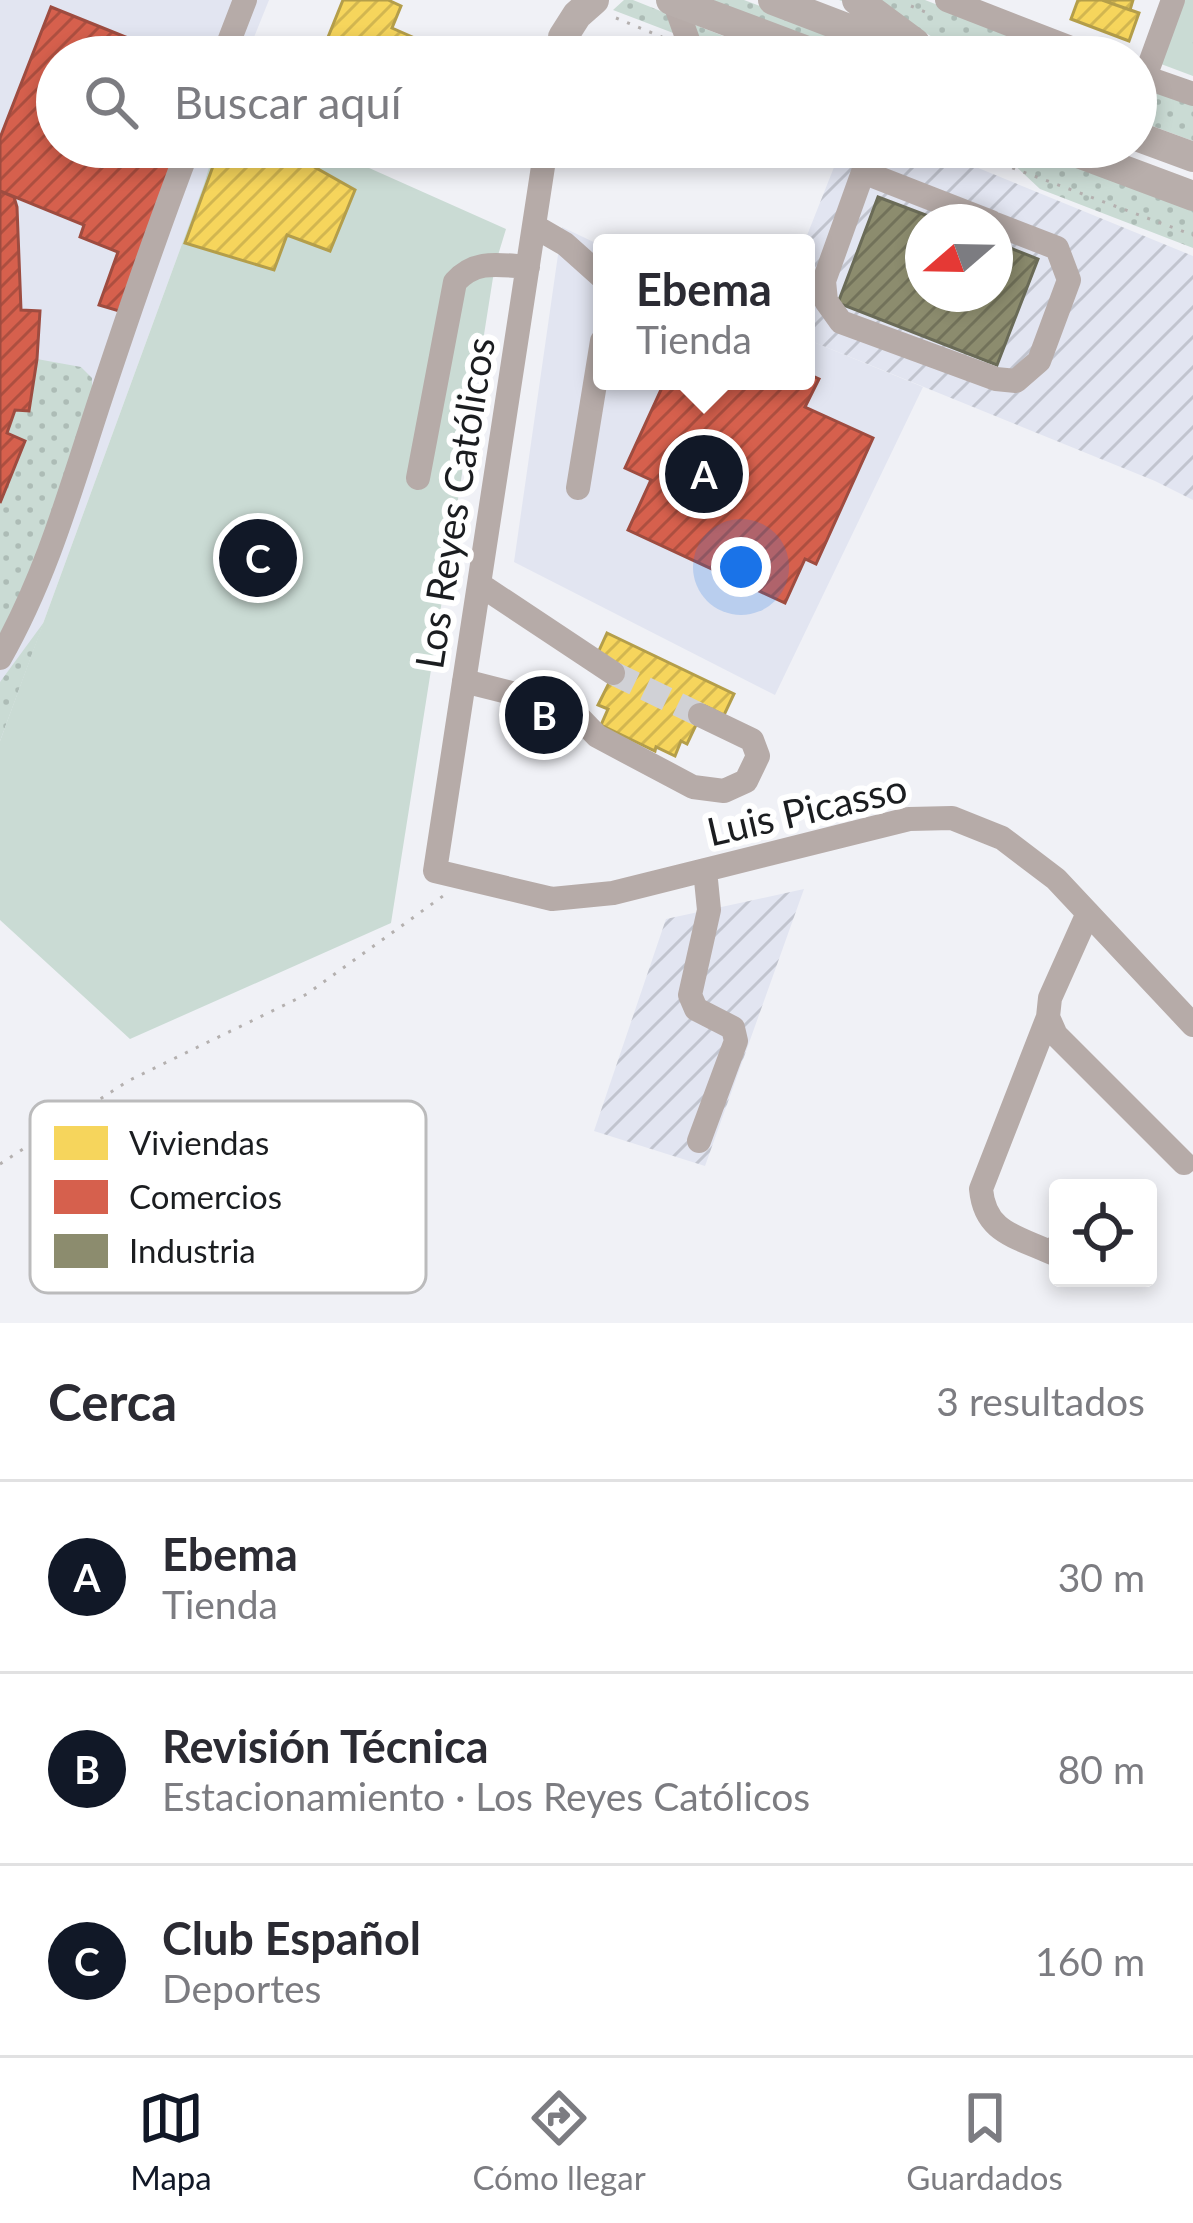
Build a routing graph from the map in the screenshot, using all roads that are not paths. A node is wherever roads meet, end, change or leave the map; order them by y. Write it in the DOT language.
graph roads {
  1 [pos="244,0"];
  2 [pos="773,0"];
  3 [pos="857,0"];
  4 [pos="947,0"];
  5 [pos="1173,0"];
  6 [pos="672,1"];
  7 [pos="583,2"];
  8 [pos="231,36"];
  9 [pos="566,36"];
  10 [pos="686,36"];
  11 [pos="766,36"];
  12 [pos="867,36"];
  13 [pos="906,36"];
  14 [pos="1040,36"];
  15 [pos="1157,38"];
  16 [pos="1157,81"];
  17 [pos="1193,94"];
  18 [pos="1157,137"];
  19 [pos="1193,140"];
  20 [pos="1157,143"];
  21 [pos="1193,157"];
  22 [pos="182,168"];
  23 [pos="543,168"];
  24 [pos="864,168"];
  25 [pos="1119,168"];
  26 [pos="863,172"];
  27 [pos="1193,196"];
  28 [pos="945,204"];
  29 [pos="534,226"];
  30 [pos="1013,231"];
  31 [pos="527,267"];
  32 [pos="593,269"];
  33 [pos="594,390"];
  34 [pos="418,478"];
  35 [pos="578,488"];
  36 [pos="478,584"];
  37 [pos="0,658"];
  38 [pos="613,674"];
  39 [pos="464,681"];
  40 [pos="700,715"];
  41 [pos="705,870"];
  42 [pos="435,871"];
  43 [pos="1088,913"];
  44 [pos="1048,1017"];
  45 [pos="1193,1025"];
  46 [pos="699,1141"];
  47 [pos="1184,1163"];
  48 [pos="1049,1252"];
  1 -- 8 [label="street"];
  2 -- 12 [label="main road"];
  3 -- 13 [label="main road"];
  4 -- 14 [label="street"];
  5 -- 15 [label="street"];
  6 -- 10 [label="street"];
  6 -- 11 [label="main road"];
  7 -- 9 [label="main road"];
  16 -- 17 [label="street"];
  18 -- 19 [label="main road"];
  20 -- 21 [label="main road"];
  22 -- 37 [label="street"];
  23 -- 29 [label="street, Los Reyes Católicos"];
  24 -- 26 [label="street"];
  25 -- 27 [label="main road"];
  26 -- 28 [label="street"];
  26 -- 30 [label="street"];
  29 -- 31 [label="street, Los Reyes Católicos"];
  29 -- 32 [label="street"];
  31 -- 34 [label="street"];
  31 -- 36 [label="street, Los Reyes Católicos"];
  33 -- 35 [label="street"];
  36 -- 38 [label="street"];
  36 -- 39 [label="street, Los Reyes Católicos"];
  39 -- 40 [label="street"];
  39 -- 42 [label="street, Los Reyes Católicos"];
  41 -- 42 [label="street, Luis Picasso"];
  41 -- 43 [label="street, Luis Picasso"];
  41 -- 46 [label="street"];
  43 -- 44 [label="street"];
  43 -- 45 [label="street, Luis Picasso"];
  44 -- 47 [label="street"];
  44 -- 48 [label="street"];
}
